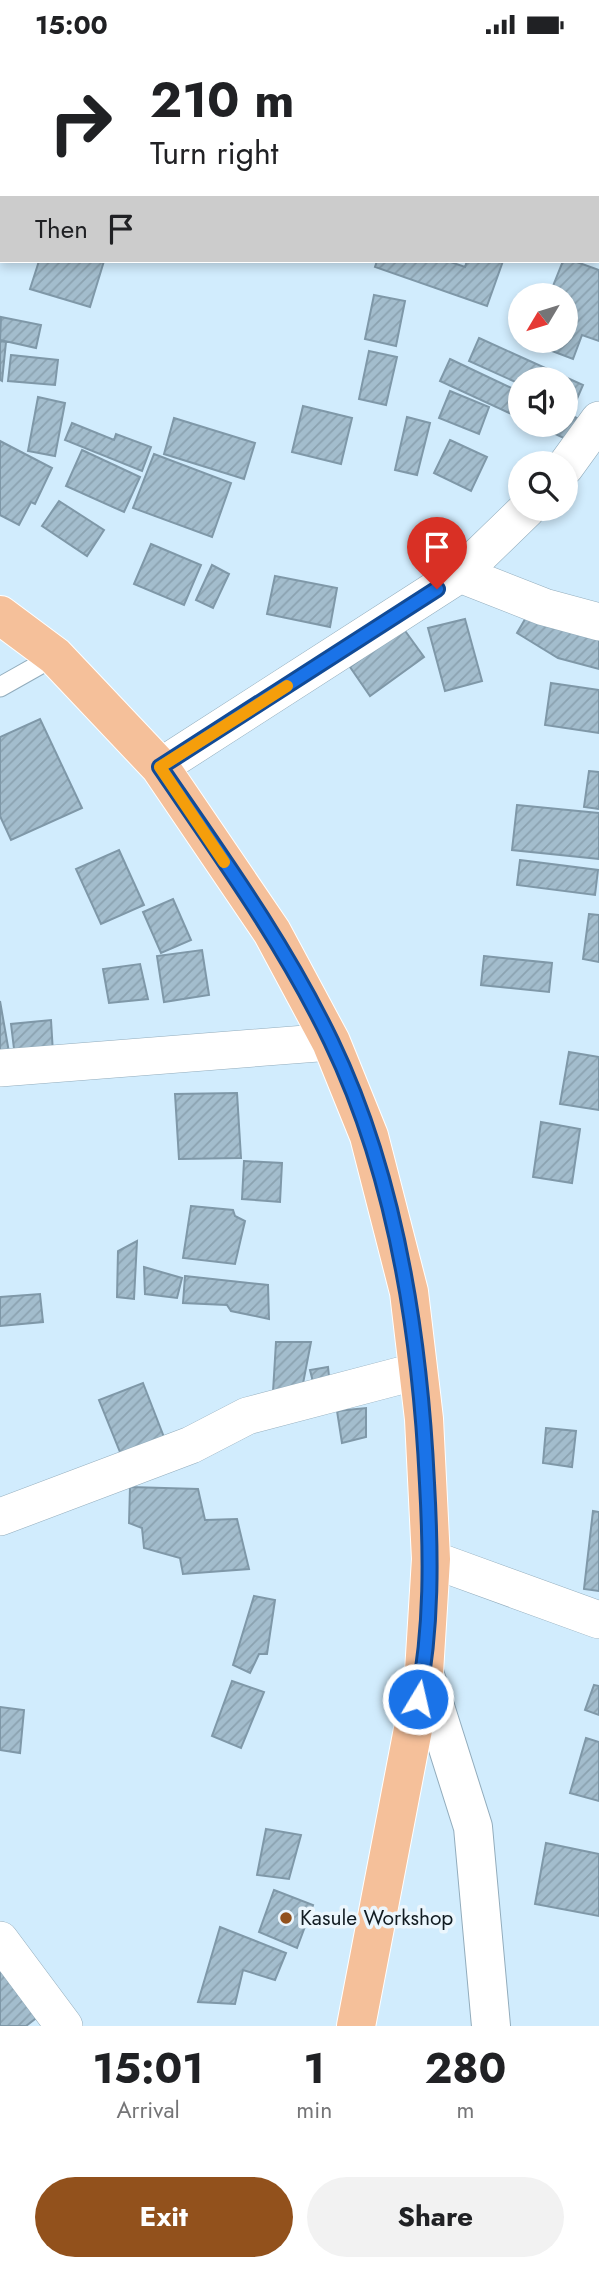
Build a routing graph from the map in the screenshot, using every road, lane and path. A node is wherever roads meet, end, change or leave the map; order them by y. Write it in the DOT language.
graph roads {
  1 [pos="599,420"];
  2 [pos="577,451"];
  3 [pos="515,521"];
  4 [pos="460,574"];
  5 [pos="0,615"];
  6 [pos="599,622"];
  7 [pos="55,656"];
  8 [pos="0,687"];
  9 [pos="160,767"];
  10 [pos="331,1042"];
  11 [pos="0,1068"];
  12 [pos="418,1371"];
  13 [pos="0,1517"];
  14 [pos="431,1559"];
  15 [pos="599,1620"];
  16 [pos="424,1672"];
  17 [pos="0,1940"];
  18 [pos="64,2026"];
  19 [pos="356,2026"];
  20 [pos="491,2026"];
  1 -- 2 [label="street"];
  3 -- 4 [label="street"];
  4 -- 6 [label="street"];
  4 -- 9 [label="street"];
  5 -- 7 [label="main road"];
  7 -- 8 [label="lane"];
  7 -- 9 [label="main road"];
  9 -- 10 [label="main road"];
  10 -- 11 [label="street"];
  10 -- 12 [label="main road"];
  12 -- 13 [label="street"];
  12 -- 14 [label="main road"];
  14 -- 15 [label="street"];
  14 -- 16 [label="main road"];
  16 -- 19 [label="main road"];
  16 -- 20 [label="street"];
  17 -- 18 [label="street"];
}
